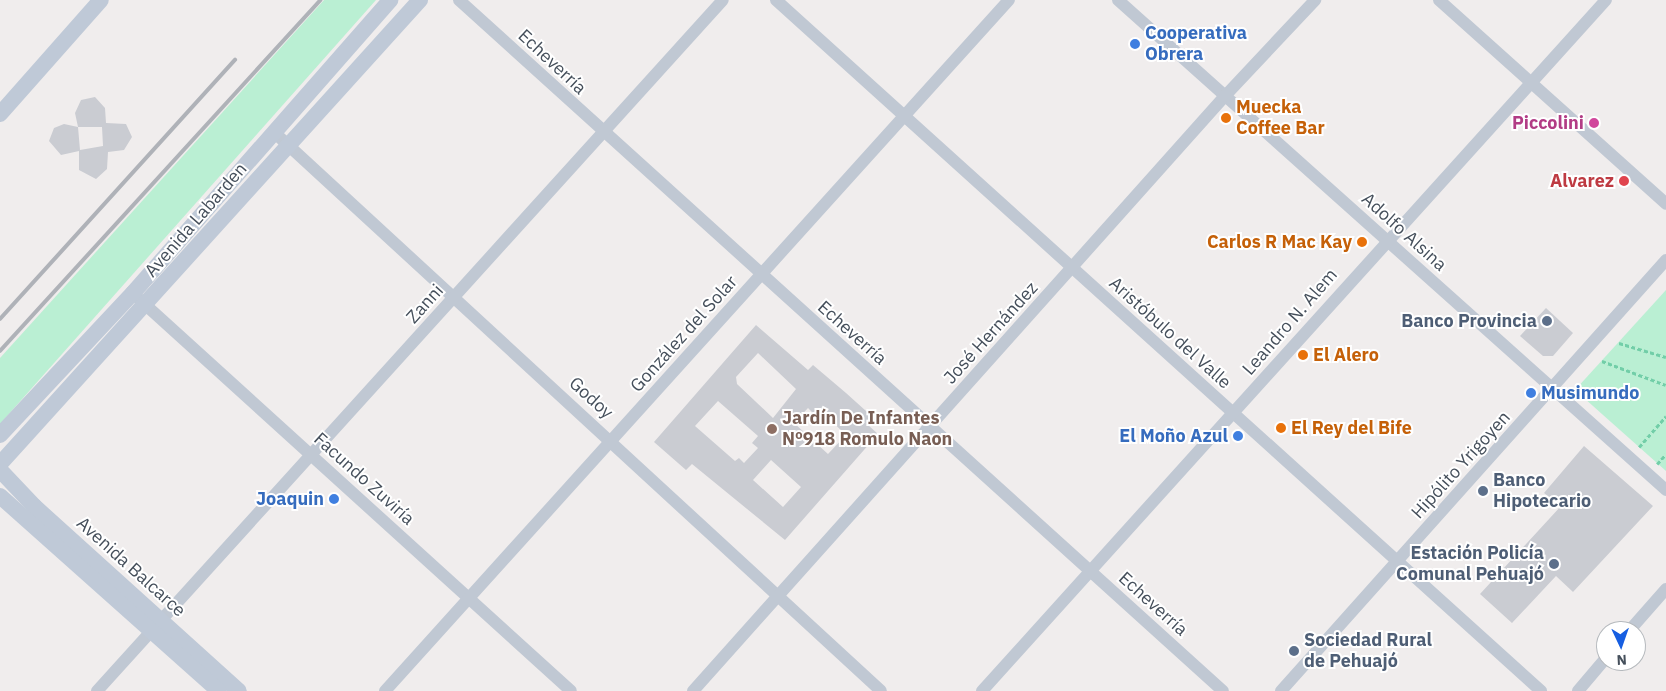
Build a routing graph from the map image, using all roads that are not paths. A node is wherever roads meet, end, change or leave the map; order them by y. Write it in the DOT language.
graph roads {
  1 [pos="102,0"];
  2 [pos="390,0"];
  3 [pos="420,0"];
  4 [pos="458,0"];
  5 [pos="723,0"];
  6 [pos="776,0"];
  7 [pos="1009,0"];
  8 [pos="1118,0"];
  9 [pos="1315,0"];
  10 [pos="1439,0"];
  11 [pos="1606,0"];
  12 [pos="1531,83"];
  13 [pos="1225,96"];
  14 [pos="0,114"];
  15 [pos="904,116"];
  16 [pos="276,134"];
  17 [pos="604,134"];
  18 [pos="288,146"];
  19 [pos="1666,204"];
  20 [pos="1386,240"];
  21 [pos="1666,260"];
  22 [pos="1073,269"];
  23 [pos="761,275"];
  24 [pos="133,294"];
  25 [pos="454,298"];
  26 [pos="147,306"];
  27 [pos="1553,389"];
  28 [pos="1234,414"];
  29 [pos="929,426"];
  30 [pos="0,435"];
  31 [pos="612,440"];
  32 [pos="311,455"];
  33 [pos="0,464"];
  34 [pos="0,470"];
  35 [pos="1666,490"];
  36 [pos="0,496"];
  37 [pos="1398,562"];
  38 [pos="1092,573"];
  39 [pos="1666,589"];
  40 [pos="469,598"];
  41 [pos="778,598"];
  42 [pos="1638,621"];
  43 [pos="157,626"];
  44 [pos="1596,670"];
  45 [pos="97,691"];
  46 [pos="219,691"];
  47 [pos="239,691"];
  48 [pos="385,691"];
  49 [pos="571,691"];
  50 [pos="693,691"];
  51 [pos="881,691"];
  52 [pos="982,691"];
  53 [pos="1223,691"];
  54 [pos="1281,691"];
  55 [pos="1541,691"];
  56 [pos="1578,691"];
  1 -- 14 [label="main road"];
  2 -- 16 [label="main road, Avenida Labarden"];
  3 -- 18 [label="main road, Avenida Labarden"];
  4 -- 17 [label="street, Echeverría"];
  5 -- 17 [label="street, Zanni"];
  6 -- 15 [label="street, Aristóbulo del Valle"];
  7 -- 15 [label="street, González del Solar"];
  8 -- 13 [label="street, Adolfo Alsina"];
  9 -- 13 [label="street, José Hernández"];
  10 -- 12 [label="street"];
  11 -- 12 [label="street, Leandro N. Alem"];
  12 -- 19 [label="street"];
  12 -- 20 [label="street, Leandro N. Alem"];
  13 -- 20 [label="street, Adolfo Alsina"];
  13 -- 22 [label="street, José Hernández"];
  15 -- 22 [label="street, Aristóbulo del Valle"];
  15 -- 23 [label="street, González del Solar"];
  16 -- 18 [label="street, Godoy"];
  16 -- 24 [label="main road, Avenida Labarden"];
  17 -- 23 [label="street, Echeverría"];
  17 -- 25 [label="street, Zanni"];
  18 -- 25 [label="street, Godoy"];
  18 -- 26 [label="main road, Avenida Labarden"];
  20 -- 27 [label="street, Adolfo Alsina"];
  20 -- 28 [label="street, Leandro N. Alem"];
  21 -- 27 [label="street, Hipólito Yrigoyen"];
  22 -- 28 [label="street, Aristóbulo del Valle"];
  22 -- 29 [label="street, José Hernández"];
  23 -- 29 [label="street, Echeverría"];
  23 -- 31 [label="street, González del Solar"];
  24 -- 26 [label="street, Facundo Zuviría"];
  24 -- 30 [label="main road, Avenida Labarden"];
  25 -- 31 [label="street, Godoy"];
  25 -- 32 [label="street, Zanni"];
  26 -- 32 [label="street, Facundo Zuviría"];
  26 -- 33 [label="main road, Avenida Labarden"];
  27 -- 35 [label="street, Adolfo Alsina"];
  27 -- 37 [label="street, Hipólito Yrigoyen"];
  28 -- 37 [label="street, Aristóbulo del Valle"];
  28 -- 38 [label="street, Leandro N. Alem"];
  29 -- 38 [label="street, Echeverría"];
  29 -- 41 [label="street, José Hernández"];
  31 -- 40 [label="street, González del Solar"];
  31 -- 41 [label="street, Godoy"];
  32 -- 40 [label="street, Facundo Zuviría"];
  32 -- 43 [label="street, Zanni"];
  34 -- 43 [label="main road, Avenida Balcarce"];
  36 -- 43 [label="main road, Avenida Balcarce"];
  37 -- 54 [label="street, Hipólito Yrigoyen"];
  37 -- 55 [label="street, Aristóbulo del Valle"];
  38 -- 52 [label="street, Leandro N. Alem"];
  38 -- 53 [label="street, Echeverría"];
  39 -- 42 [label="street"];
  40 -- 48 [label="street, González del Solar"];
  40 -- 49 [label="street, Facundo Zuviría"];
  41 -- 50 [label="street, José Hernández"];
  41 -- 51 [label="street, Godoy"];
  43 -- 45 [label="street, Zanni"];
  43 -- 46 [label="main road, Avenida Balcarce"];
  43 -- 47 [label="main road, Avenida Balcarce"];
  44 -- 56 [label="street"];
}
